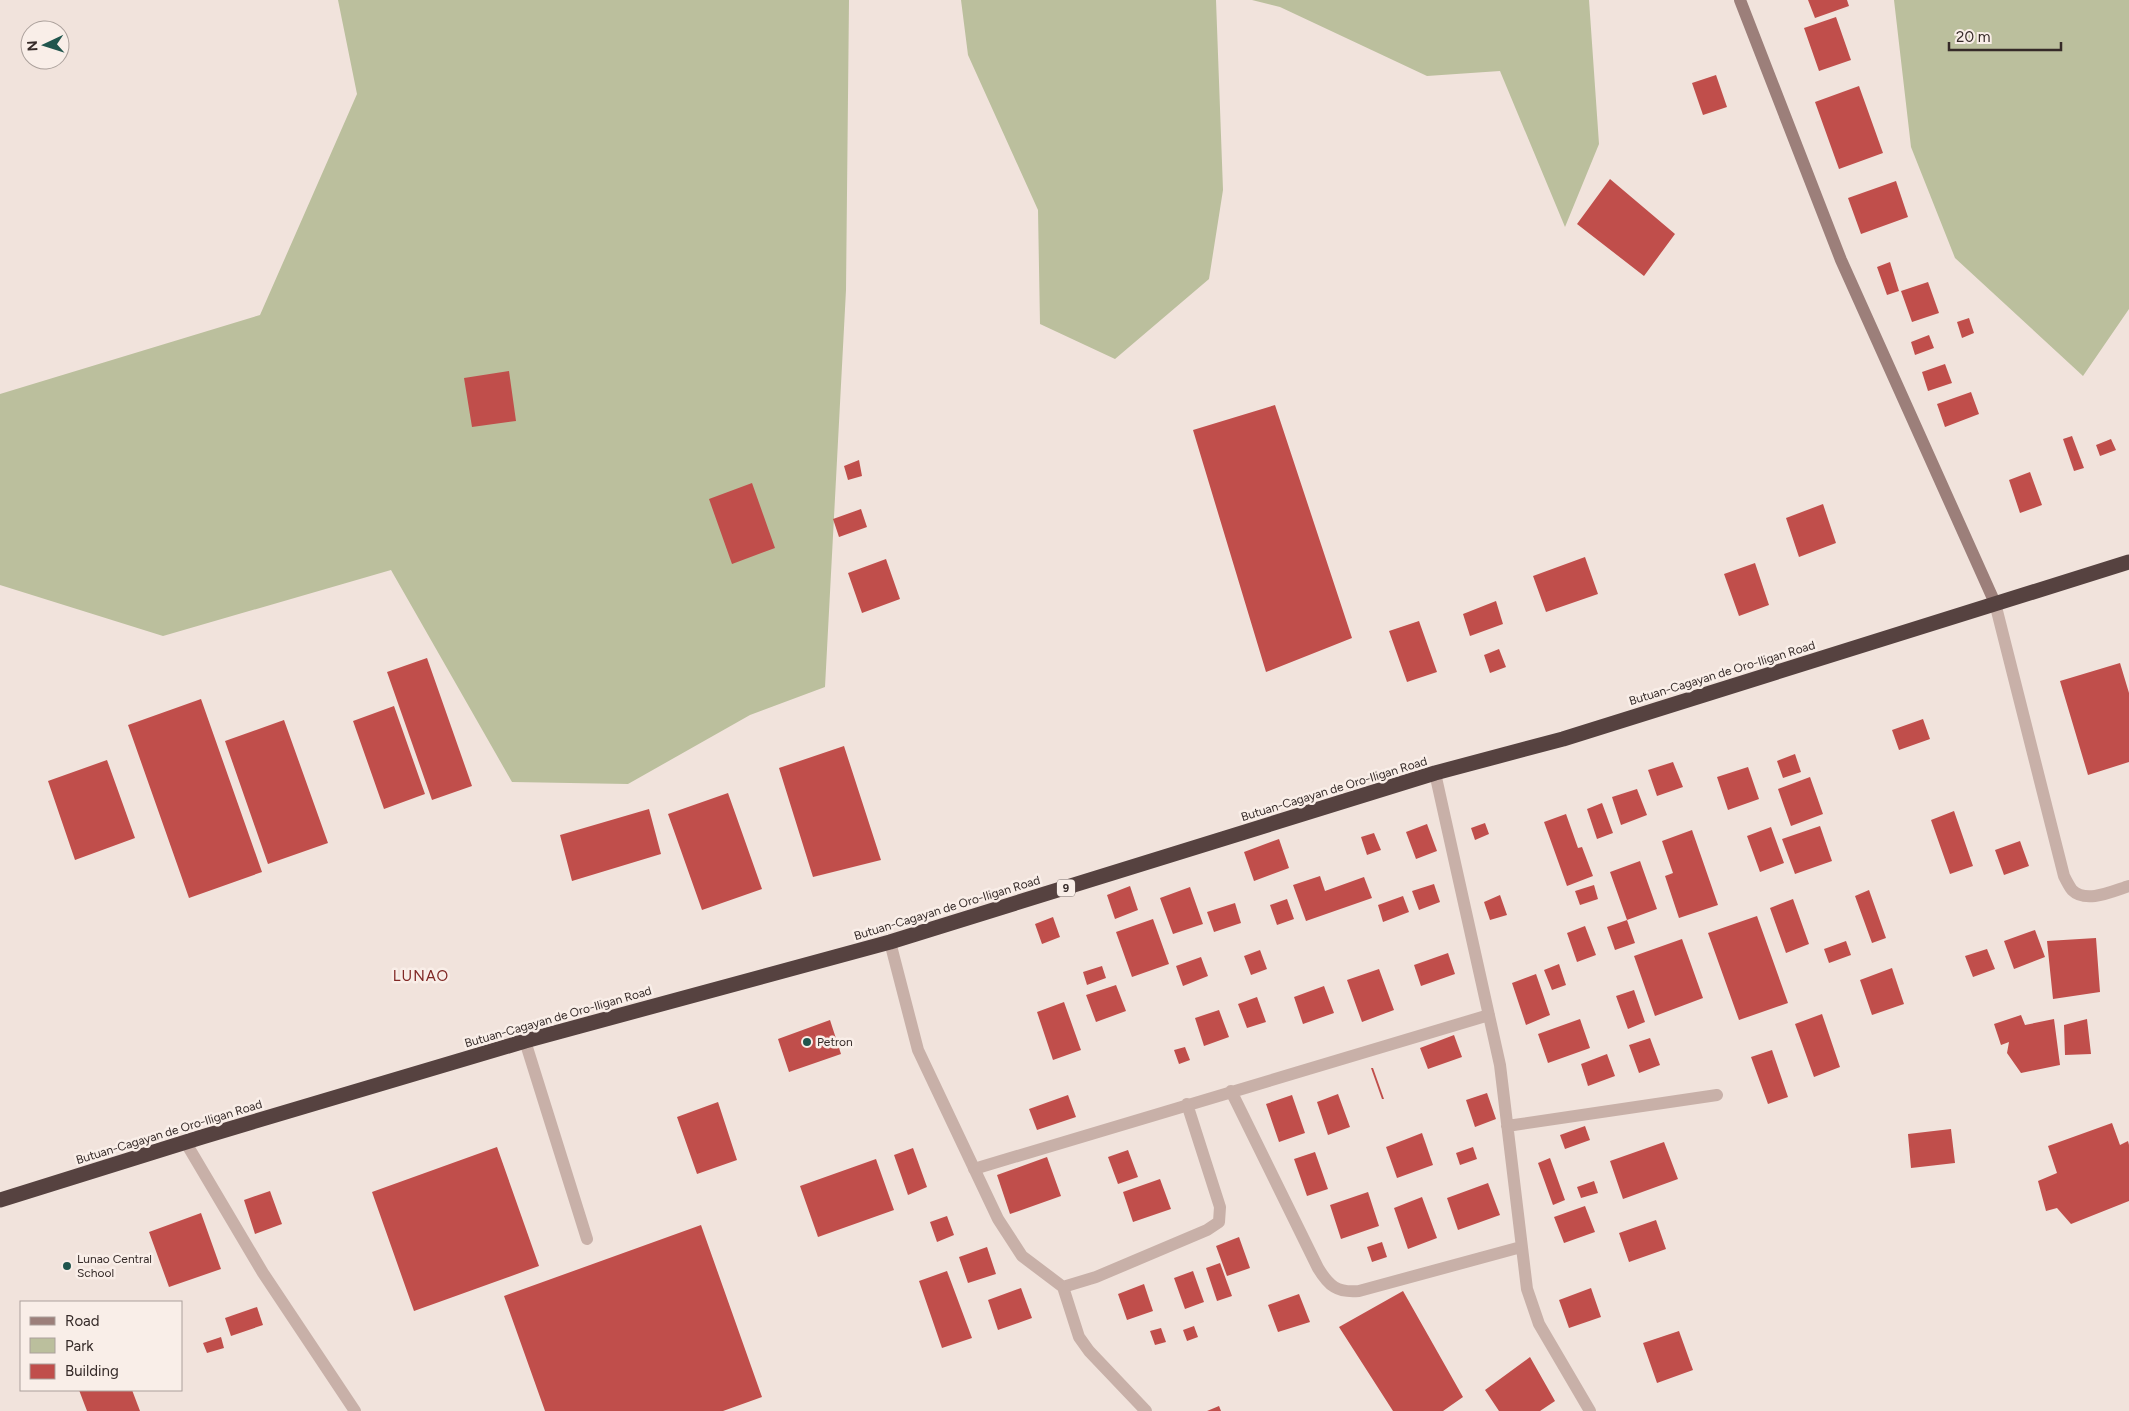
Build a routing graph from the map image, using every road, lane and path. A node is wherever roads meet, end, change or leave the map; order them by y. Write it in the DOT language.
graph roads {
  1 [pos="1740,0"];
  2 [pos="2129,562"];
  3 [pos="1995,603"];
  4 [pos="1435,774"];
  5 [pos="2129,886"];
  6 [pos="890,942"];
  7 [pos="1489,1015"];
  8 [pos="524,1041"];
  9 [pos="1231,1091"];
  10 [pos="1717,1095"];
  11 [pos="1187,1104"];
  12 [pos="1507,1126"];
  13 [pos="186,1142"];
  14 [pos="974,1168"];
  15 [pos="0,1200"];
  16 [pos="587,1239"];
  17 [pos="1521,1248"];
  18 [pos="1063,1287"];
  19 [pos="355,1411"];
  20 [pos="1146,1411"];
  21 [pos="1590,1411"];
  1 -- 3 [label="street"];
  2 -- 3 [label="highway, Butuan-Cagayan de Oro-Iligan Road / 9"];
  3 -- 4 [label="highway, Butuan-Cagayan de Oro-Iligan Road / 9"];
  3 -- 5 [label="street"];
  4 -- 6 [label="highway, Butuan-Cagayan de Oro-Iligan Road / 9"];
  4 -- 7 [label="street"];
  6 -- 8 [label="highway, Butuan-Cagayan de Oro-Iligan Road / 9"];
  6 -- 14 [label="street"];
  7 -- 9 [label="street"];
  7 -- 12 [label="street"];
  8 -- 13 [label="highway, Butuan-Cagayan de Oro-Iligan Road / 9"];
  8 -- 16 [label="street"];
  9 -- 11 [label="street"];
  9 -- 17 [label="street"];
  10 -- 12 [label="street"];
  11 -- 14 [label="street"];
  11 -- 18 [label="street"];
  12 -- 17 [label="street"];
  13 -- 15 [label="highway, Butuan-Cagayan de Oro-Iligan Road / 9"];
  13 -- 19 [label="street"];
  14 -- 18 [label="street"];
  17 -- 21 [label="street"];
  18 -- 20 [label="street"];
}
